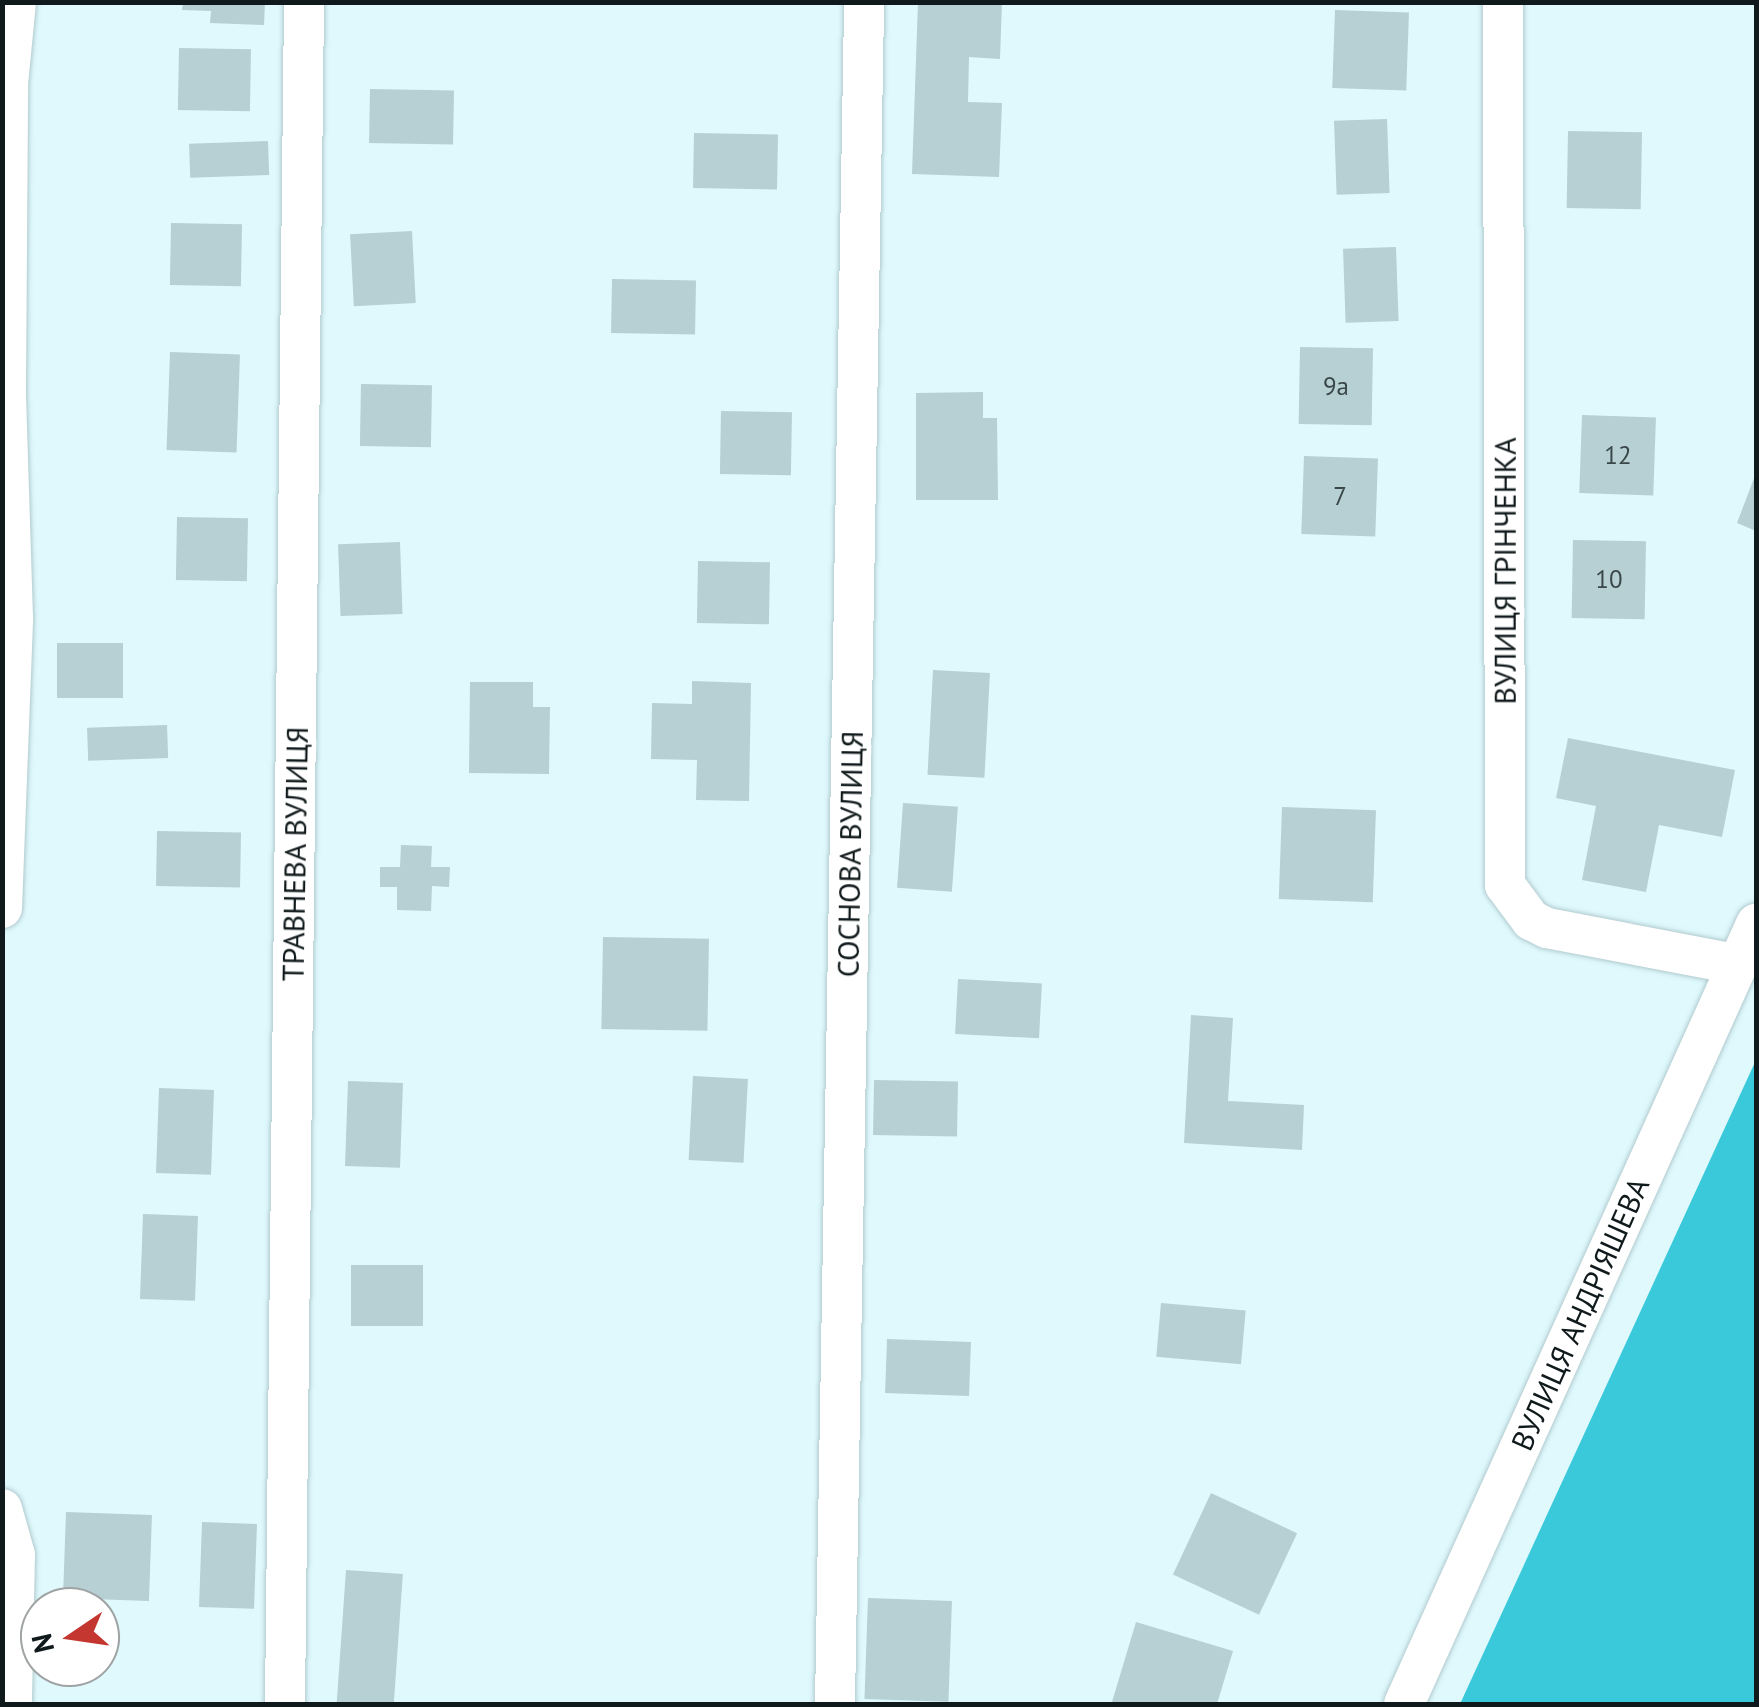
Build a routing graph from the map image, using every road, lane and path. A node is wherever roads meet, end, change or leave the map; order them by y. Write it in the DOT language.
graph roads {
  1 [pos="16,2"];
  2 [pos="304,2"];
  3 [pos="864,2"];
  4 [pos="1502,2"];
  5 [pos="2,908"];
  6 [pos="1756,924"];
  7 [pos="1735,964"];
  8 [pos="2,1509"];
  9 [pos="12,1704"];
  10 [pos="285,1704"];
  11 [pos="835,1704"];
  12 [pos="1404,1704"];
  1 -- 5 [label="street"];
  2 -- 10 [label="street, ТРАВНЕВА ВУЛИЦЯ"];
  3 -- 11 [label="street, СОСНОВА ВУЛИЦЯ"];
  4 -- 7 [label="street, ВУЛИЦЯ ГРІНЧЕНКА"];
  6 -- 7 [label="street, ВУЛИЦЯ АНДРІЯШЕВА"];
  7 -- 12 [label="street, ВУЛИЦЯ АНДРІЯШЕВА"];
  8 -- 9 [label="street"];
}
